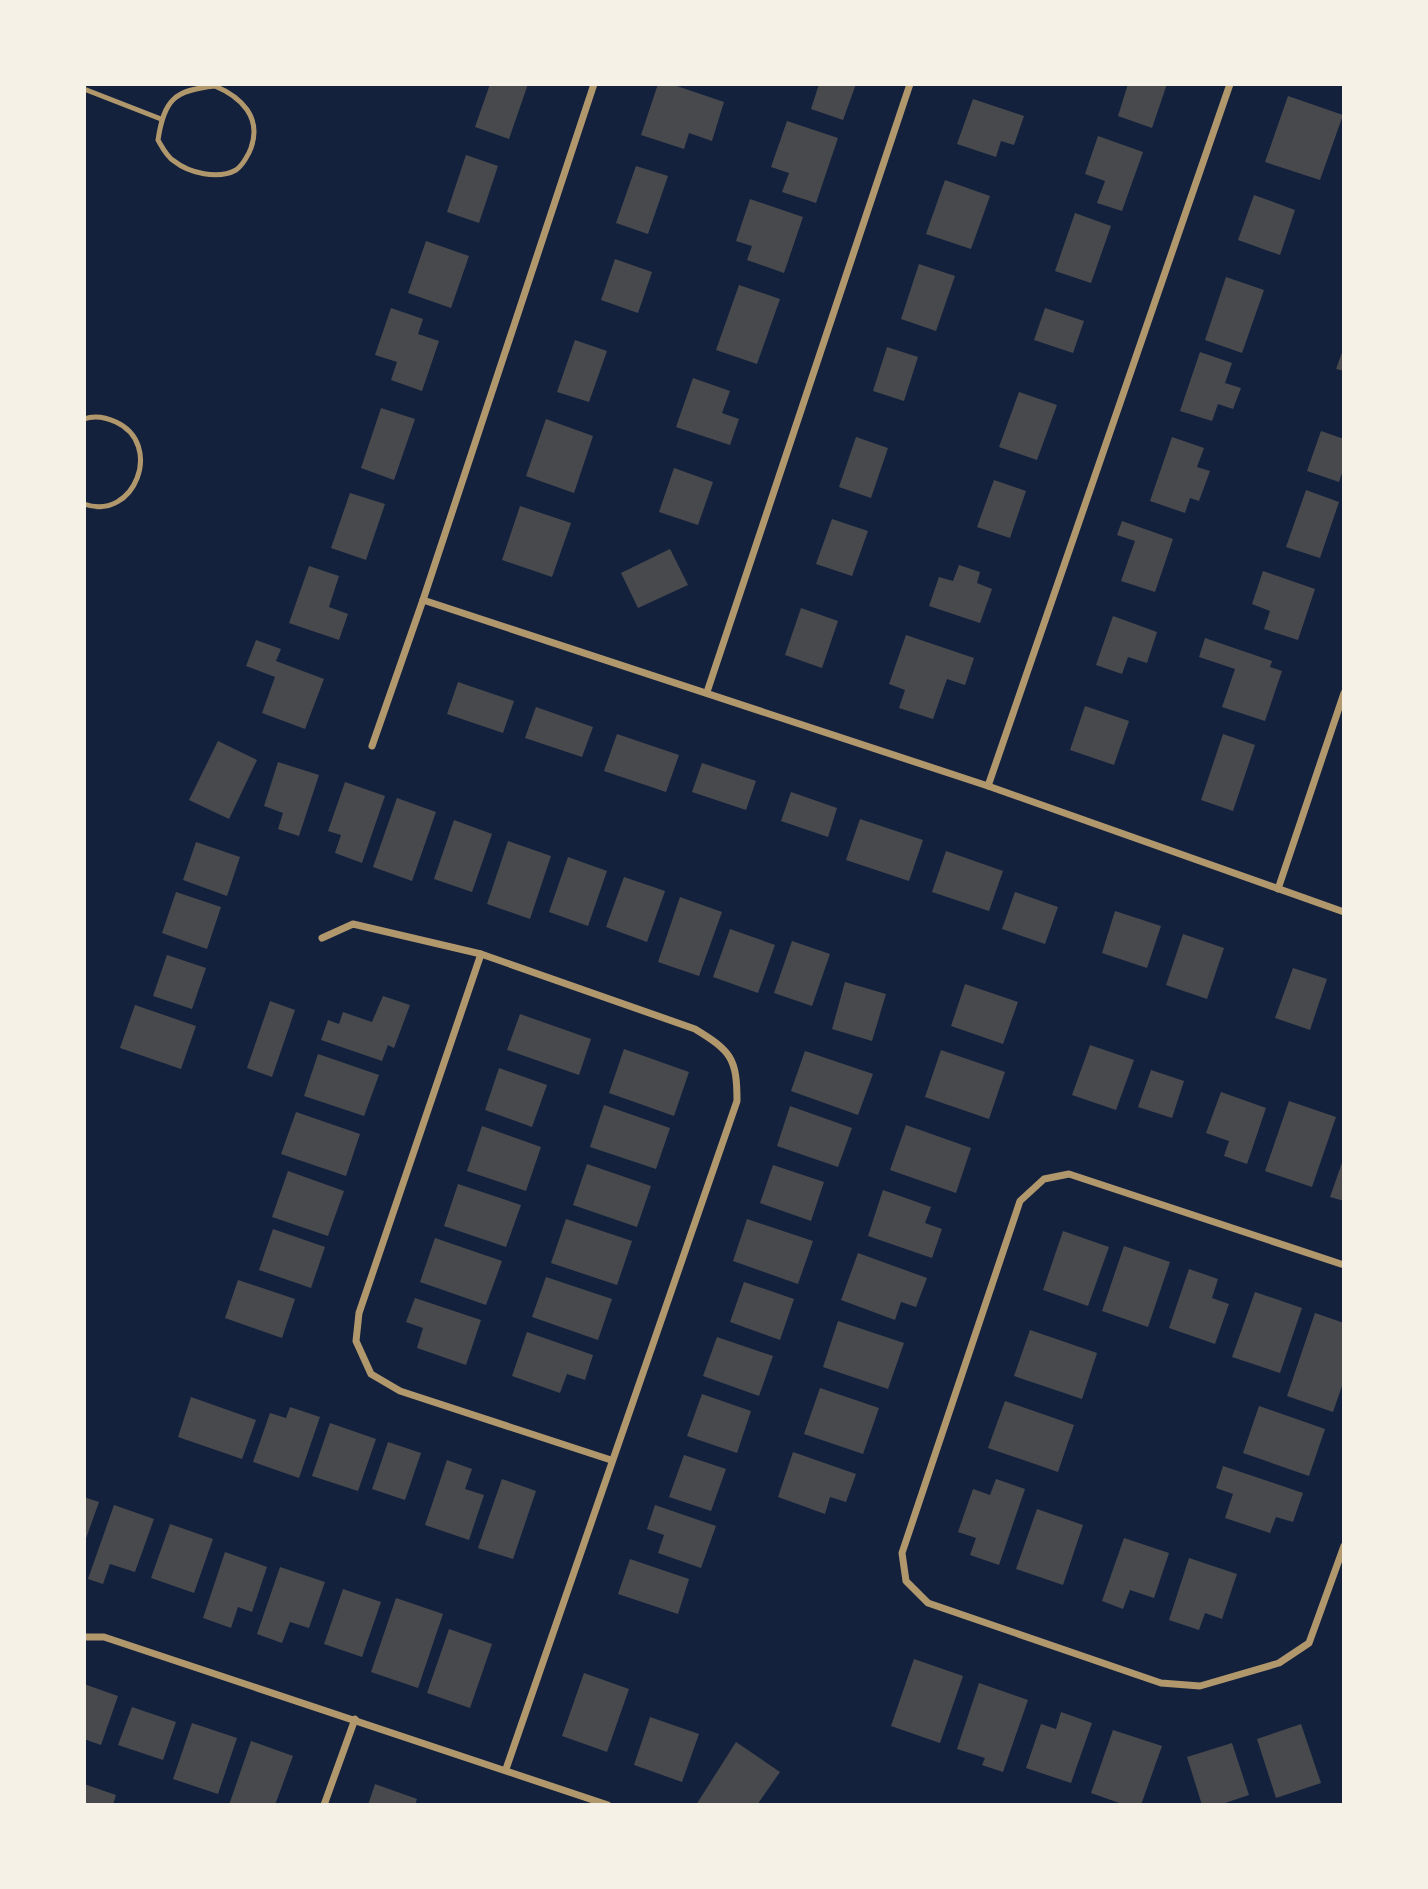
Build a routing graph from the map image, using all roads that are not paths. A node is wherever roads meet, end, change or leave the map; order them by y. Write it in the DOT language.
graph roads {
  1 [pos="594,84"];
  2 [pos="911,84"];
  3 [pos="1230,84"];
  4 [pos="84,89"];
  5 [pos="161,119"];
  6 [pos="84,419"];
  7 [pos="84,504"];
  8 [pos="423,600"];
  9 [pos="707,692"];
  10 [pos="1344,693"];
  11 [pos="372,746"];
  12 [pos="988,786"];
  13 [pos="1278,889"];
  14 [pos="1344,912"];
  15 [pos="322,938"];
  16 [pos="481,954"];
  17 [pos="1344,1265"];
  18 [pos="611,1461"];
  19 [pos="1344,1546"];
  20 [pos="84,1637"];
  21 [pos="355,1719"];
  22 [pos="506,1769"];
  23 [pos="324,1805"];
  24 [pos="608,1805"];
  1 -- 8 [label="street"];
  2 -- 9 [label="street"];
  3 -- 12 [label="street"];
  4 -- 5 [label="lane"];
  5 -- 5 [label="lane"];
  6 -- 7 [label="lane"];
  8 -- 9 [label="street"];
  8 -- 11 [label="street"];
  9 -- 12 [label="street"];
  10 -- 13 [label="street"];
  12 -- 13 [label="street"];
  13 -- 14 [label="street"];
  15 -- 16 [label="street"];
  16 -- 18 [label="street"];
  16 -- 18 [label="street"];
  17 -- 19 [label="street"];
  18 -- 22 [label="street"];
  20 -- 21 [label="street"];
  21 -- 22 [label="street"];
  21 -- 23 [label="street"];
  22 -- 24 [label="street"];
}
